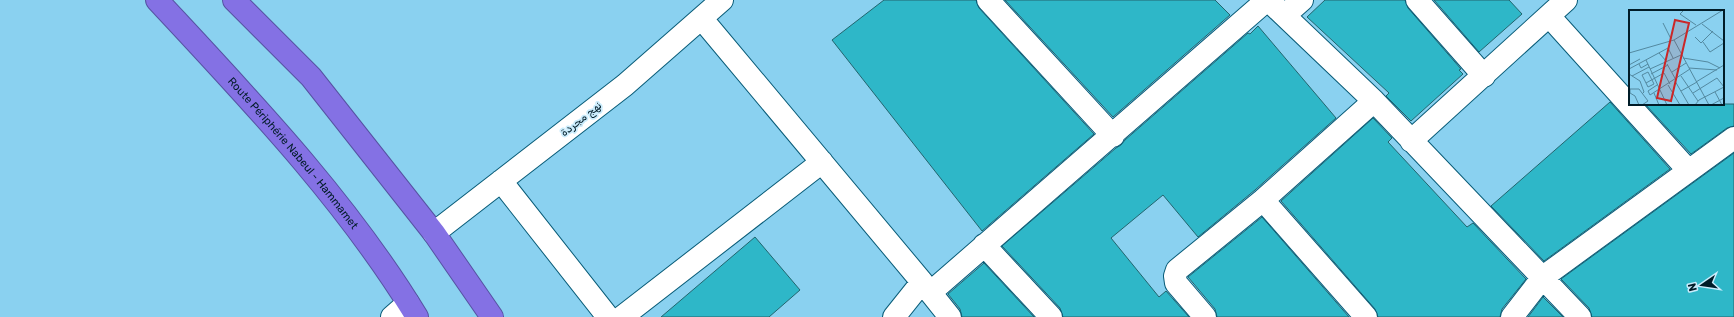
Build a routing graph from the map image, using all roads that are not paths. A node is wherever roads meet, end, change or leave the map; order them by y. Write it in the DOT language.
graph roads {
  1 [pos="157,0"];
  2 [pos="234,0"];
  3 [pos="722,0"];
  4 [pos="988,0"];
  5 [pos="1267,0"];
  6 [pos="1302,0"];
  7 [pos="1417,0"];
  8 [pos="1566,0"];
  9 [pos="1285,15"];
  10 [pos="1549,16"];
  11 [pos="702,19"];
  12 [pos="1484,76"];
  13 [pos="1374,101"];
  14 [pos="1629,105"];
  15 [pos="1629,105"];
  16 [pos="1113,136"];
  17 [pos="1734,138"];
  18 [pos="1411,141"];
  19 [pos="822,162"];
  20 [pos="1688,170"];
  21 [pos="501,181"];
  22 [pos="1263,200"];
  23 [pos="434,233"];
  24 [pos="984,245"];
  25 [pos="1543,277"];
  26 [pos="927,287"];
  27 [pos="413,310"];
  28 [pos="392,317"];
  29 [pos="492,317"];
  30 [pos="608,317"];
  31 [pos="622,317"];
  32 [pos="894,317"];
  33 [pos="950,317"];
  34 [pos="1050,317"];
  35 [pos="1205,317"];
  36 [pos="1366,317"];
  37 [pos="1512,317"];
  38 [pos="1580,317"];
  1 -- 27 [label="highway, Route Périphérie Nabeul - Hammamet"];
  2 -- 23 [label="highway"];
  3 -- 11 [label="street, نهج مجردة"];
  4 -- 16 [label="street"];
  5 -- 9 [label="street"];
  5 -- 16 [label="street"];
  6 -- 9 [label="street"];
  7 -- 12 [label="street"];
  8 -- 10 [label="street"];
  9 -- 13 [label="street"];
  10 -- 12 [label="street"];
  10 -- 15 [label="street"];
  11 -- 19 [label="street"];
  11 -- 21 [label="street, نهج مجردة"];
  12 -- 18 [label="street"];
  13 -- 18 [label="street"];
  13 -- 22 [label="street"];
  14 -- 20 [label="street"];
  16 -- 24 [label="street"];
  17 -- 20 [label="street"];
  18 -- 25 [label="street"];
  19 -- 26 [label="street"];
  19 -- 31 [label="street"];
  20 -- 25 [label="street"];
  21 -- 23 [label="street, نهج مجردة"];
  21 -- 30 [label="street"];
  22 -- 35 [label="street"];
  22 -- 36 [label="street"];
  23 -- 29 [label="highway"];
  24 -- 26 [label="street"];
  24 -- 34 [label="street"];
  25 -- 37 [label="street"];
  25 -- 38 [label="street"];
  26 -- 32 [label="street"];
  26 -- 33 [label="street"];
  27 -- 28 [label="street"];
}
